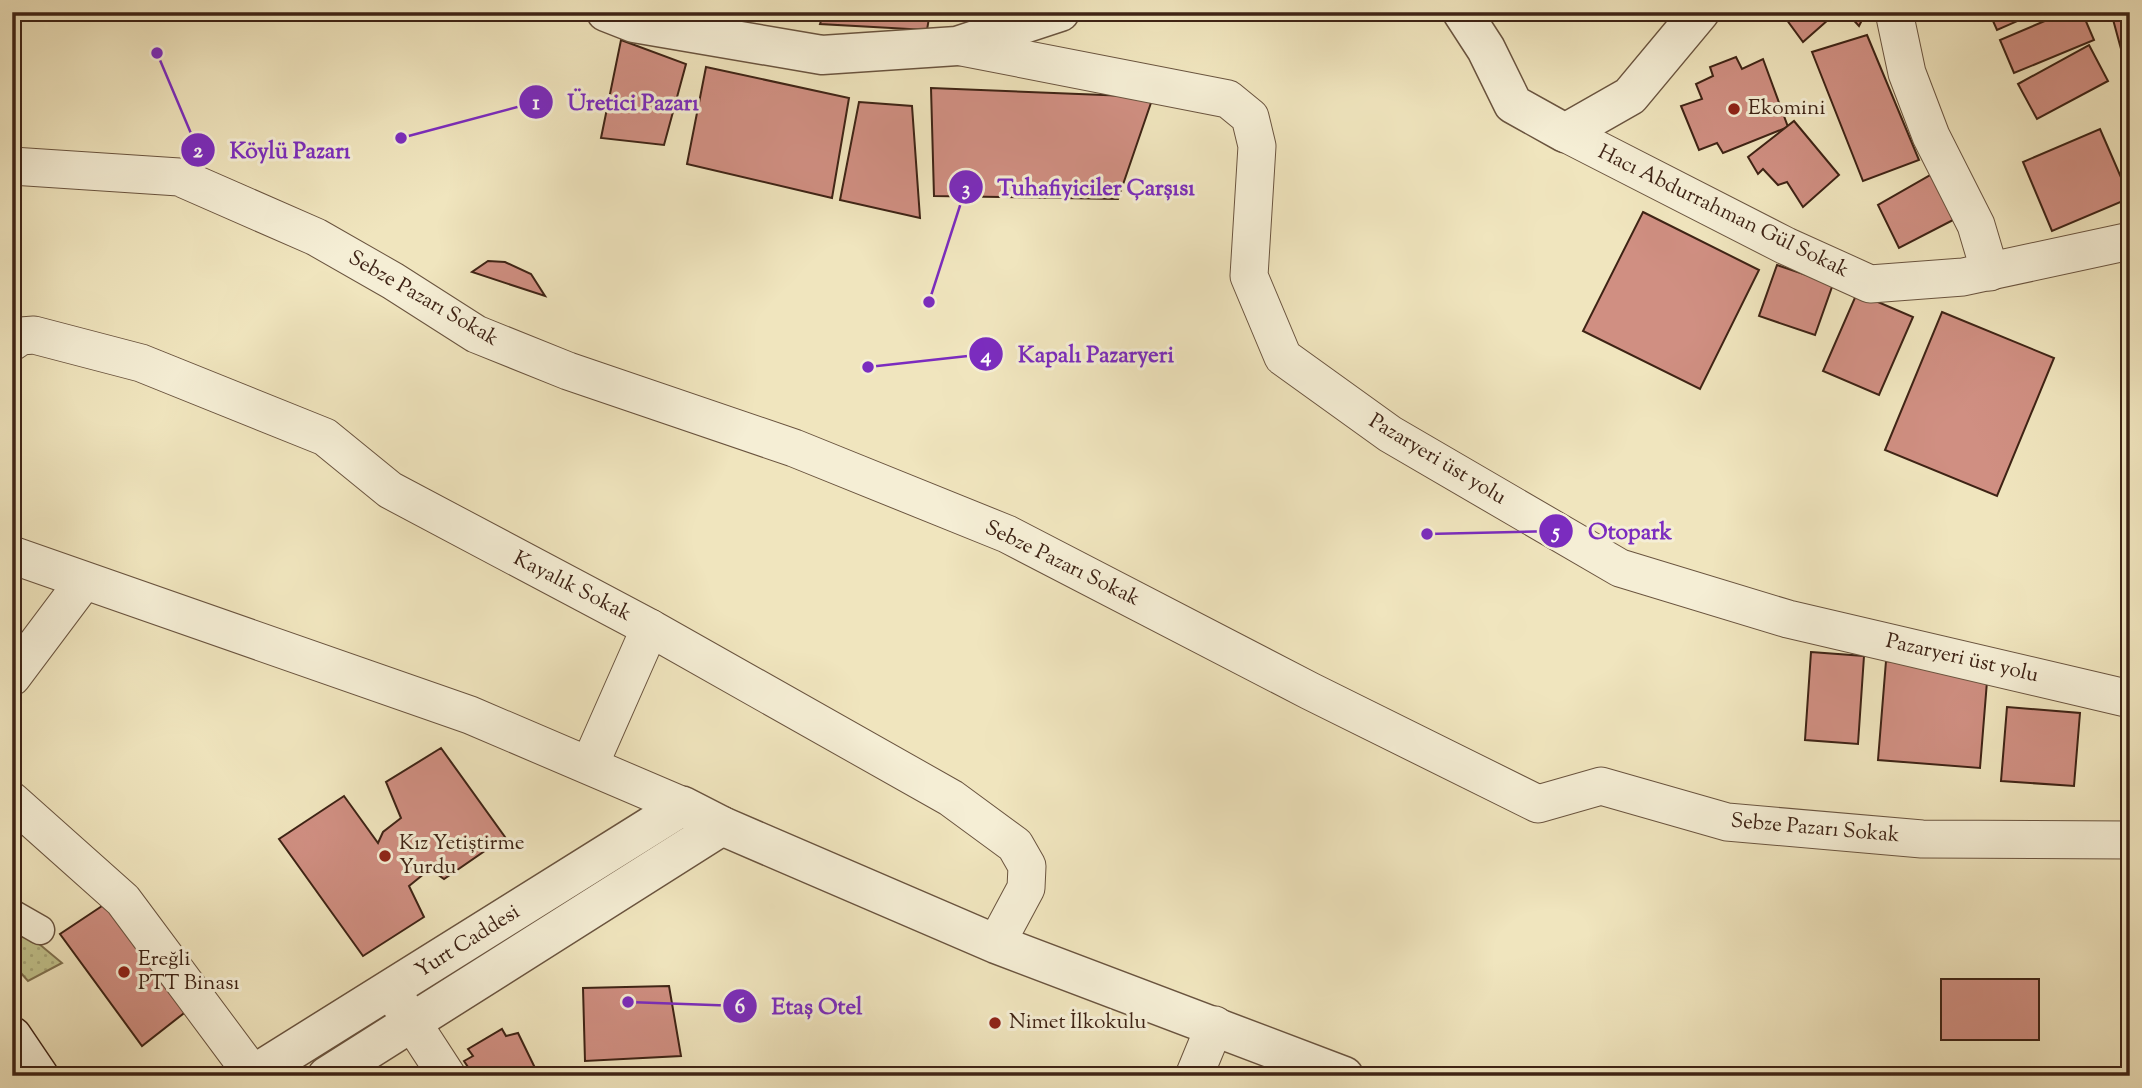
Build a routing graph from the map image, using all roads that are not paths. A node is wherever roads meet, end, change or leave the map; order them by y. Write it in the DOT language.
graph roads {
  1 [pos="606,12"];
  2 [pos="1060,12"];
  3 [pos="1462,12"];
  4 [pos="1700,12"];
  5 [pos="1894,12"];
  6 [pos="957,46"];
  7 [pos="1565,134"];
  8 [pos="12,166"];
  9 [pos="2130,241"];
  10 [pos="1990,271"];
  11 [pos="12,342"];
  12 [pos="12,555"];
  13 [pos="84,581"];
  14 [pos="650,628"];
  15 [pos="12,677"];
  16 [pos="2130,699"];
  17 [pos="590,764"];
  18 [pos="12,801"];
  19 [pos="683,806"];
  20 [pos="722,826"];
  21 [pos="2130,840"];
  22 [pos="12,914"];
  23 [pos="40,930"];
  24 [pos="996,944"];
  25 [pos="391,990"];
  26 [pos="414,1024"];
  27 [pos="1215,1025"];
  28 [pos="12,1036"];
  29 [pos="253,1075"];
  30 [pos="39,1076"];
  31 [pos="327,1076"];
  32 [pos="447,1076"];
  33 [pos="1194,1076"];
  34 [pos="1344,1076"];
  1 -- 6 [label="street"];
  2 -- 6 [label="street"];
  3 -- 7 [label="street"];
  4 -- 7 [label="street"];
  5 -- 10 [label="street"];
  6 -- 16 [label="street, Pazaryeri üst yolu"];
  7 -- 10 [label="street, Hacı Abdurrahman Gül Sokak"];
  8 -- 21 [label="street, Sebze Pazarı Sokak"];
  9 -- 10 [label="street, Hacı Abdurrahman Gül Sokak"];
  11 -- 14 [label="street, Kayalık Sokak"];
  12 -- 13 [label="street"];
  13 -- 15 [label="street"];
  13 -- 17 [label="street"];
  14 -- 17 [label="street"];
  14 -- 24 [label="street, Kayalık Sokak"];
  17 -- 19 [label="street"];
  18 -- 29 [label="street"];
  19 -- 20 [label="street"];
  19 -- 25 [label="street, Yurt Caddesi"];
  20 -- 24 [label="street"];
  20 -- 26 [label="street, Yurt Caddesi"];
  22 -- 23 [label="street"];
  24 -- 27 [label="street"];
  25 -- 26 [label="street"];
  25 -- 29 [label="street, Yurt Caddesi"];
  26 -- 31 [label="street, Yurt Caddesi"];
  26 -- 32 [label="street"];
  27 -- 33 [label="street"];
  27 -- 34 [label="street"];
  28 -- 30 [label="street"];
}
